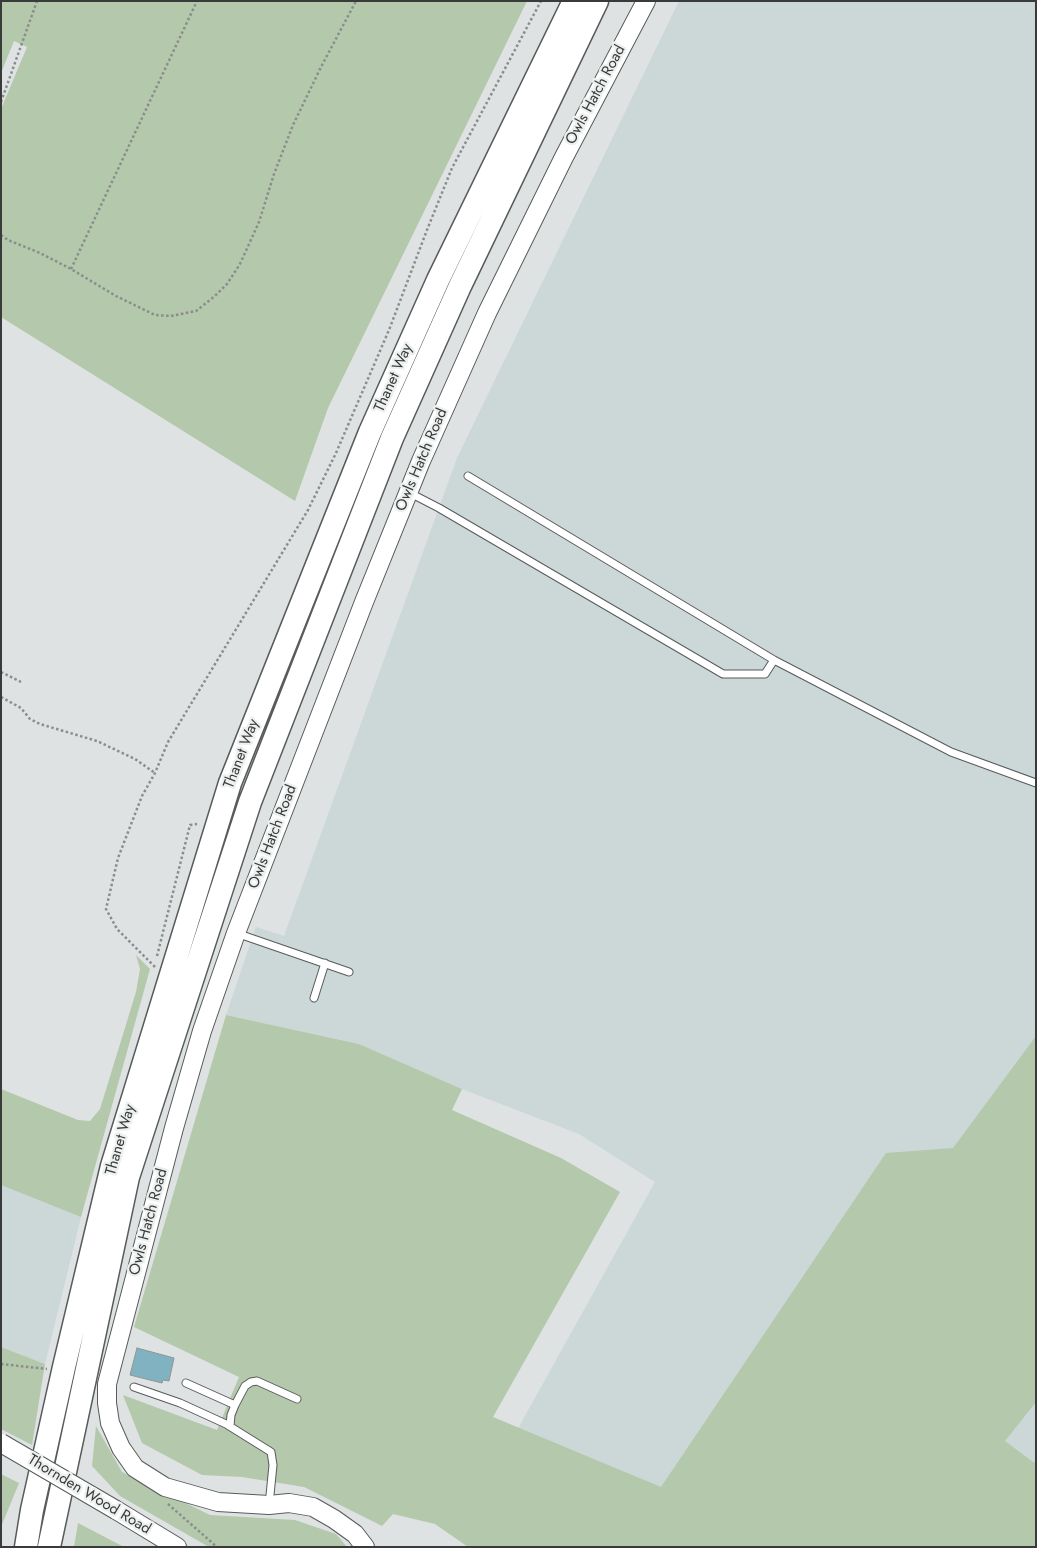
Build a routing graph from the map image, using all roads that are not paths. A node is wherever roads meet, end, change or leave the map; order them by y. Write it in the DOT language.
graph roads {
  1 [pos="574,1"];
  2 [pos="597,1"];
  3 [pos="646,1"];
  4 [pos="468,476"];
  5 [pos="408,492"];
  6 [pos="774,660"];
  7 [pos="1036,783"];
  8 [pos="236,933"];
  9 [pos="325,963"];
  10 [pos="349,972"];
  11 [pos="314,998"];
  12 [pos="186,1383"];
  13 [pos="134,1387"];
  14 [pos="297,1399"];
  15 [pos="235,1405"];
  16 [pos="230,1426"];
  17 [pos="1,1443"];
  18 [pos="269,1505"];
  19 [pos="26,1547"];
  20 [pos="49,1547"];
  21 [pos="177,1547"];
  22 [pos="366,1547"];
  1 -- 19 [label="highway, Thanet Way"];
  2 -- 20 [label="highway, Thanet Way"];
  3 -- 5 [label="street, Owls Hatch Road"];
  4 -- 6 [label="lane"];
  5 -- 6 [label="lane"];
  5 -- 8 [label="street, Owls Hatch Road"];
  6 -- 7 [label="lane"];
  8 -- 9 [label="lane"];
  8 -- 18 [label="street, Owls Hatch Road"];
  9 -- 10 [label="lane"];
  9 -- 11 [label="lane"];
  12 -- 15 [label="lane"];
  13 -- 16 [label="lane"];
  14 -- 15 [label="lane"];
  15 -- 16 [label="lane"];
  16 -- 18 [label="lane"];
  17 -- 21 [label="street, Thornden Wood Road, bridge"];
  18 -- 22 [label="street, Owls Hatch Road"];
}
